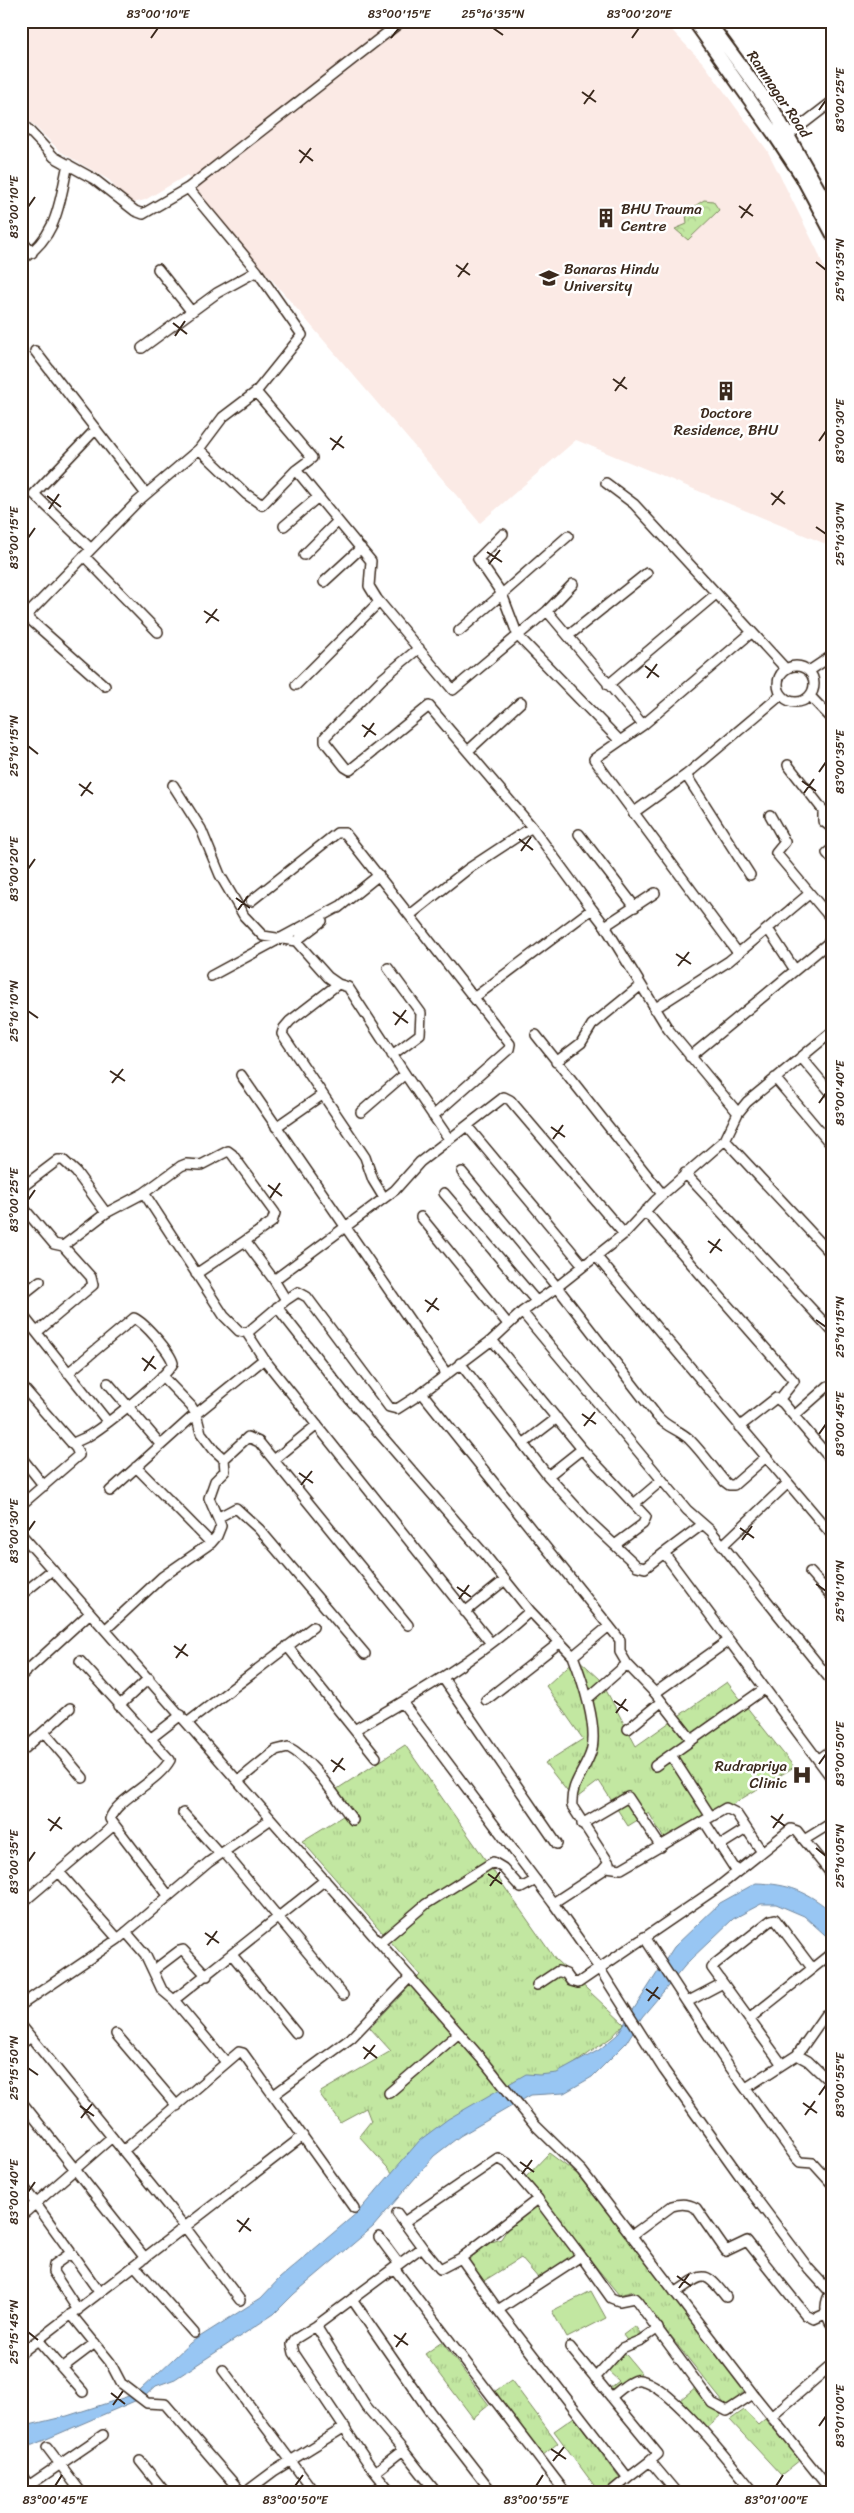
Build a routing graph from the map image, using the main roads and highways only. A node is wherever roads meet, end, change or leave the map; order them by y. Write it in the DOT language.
graph roads {
  1 [pos="699,22"];
  2 [pos="831,206"];
  3 [pos="833,235"];
  1 -- 2 [label="main road, Ramnagar Road"];
  1 -- 3 [label="main road"];
}
